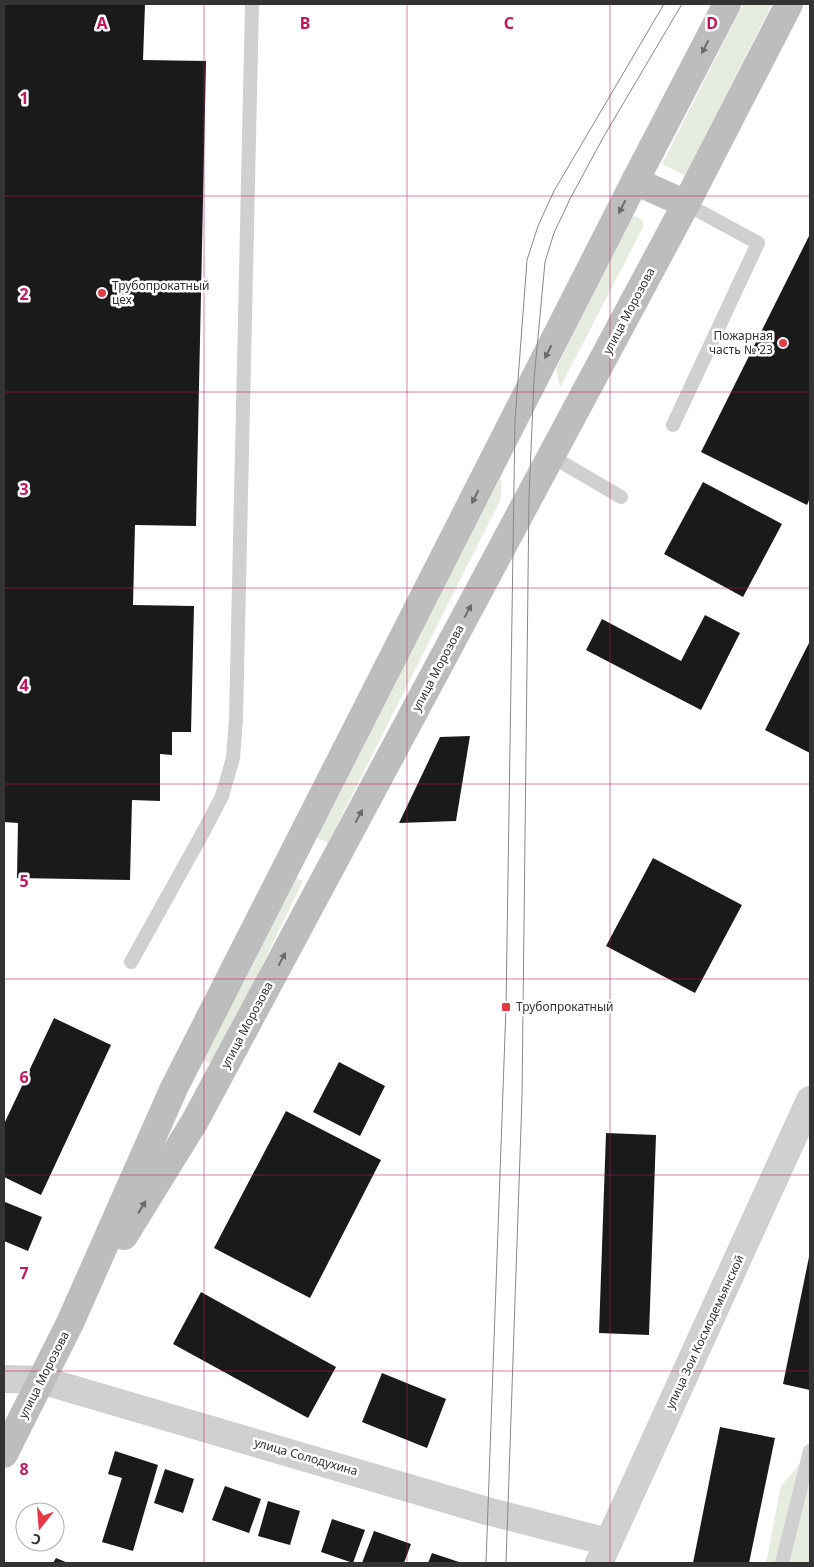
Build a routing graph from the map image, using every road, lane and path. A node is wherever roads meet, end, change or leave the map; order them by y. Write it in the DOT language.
graph roads {
  1 [pos="252,4"];
  2 [pos="728,4"];
  3 [pos="789,4"];
  4 [pos="635,181"];
  5 [pos="686,204"];
  6 [pos="673,425"];
  7 [pos="551,456"];
  8 [pos="621,497"];
  9 [pos="131,962"];
  10 [pos="810,1100"];
  11 [pos="70,1323"];
  12 [pos="4,1379"];
  13 [pos="41,1380"];
  14 [pos="810,1451"];
  15 [pos="4,1454"];
  16 [pos="604,1552"];
  17 [pos="782,1563"];
  1 -- 9 [label="lane"];
  2 -- 4 [label="main road, улица Морозова, one-way"];
  3 -- 5 [label="main road, улица Морозова"];
  4 -- 5 [label="main road"];
  4 -- 11 [label="main road, улица Морозова, one-way"];
  5 -- 6 [label="lane"];
  5 -- 7 [label="main road, улица Морозова"];
  7 -- 8 [label="lane"];
  11 -- 7 [label="main road, улица Морозова, one-way"];
  10 -- 16 [label="street, улица Зои Космодемьянской"];
  11 -- 13 [label="main road, улица Морозова"];
  12 -- 13 [label="street, улица Солодухина"];
  13 -- 15 [label="main road, улица Морозова"];
  13 -- 16 [label="street, улица Солодухина"];
  14 -- 17 [label="lane"];
}
